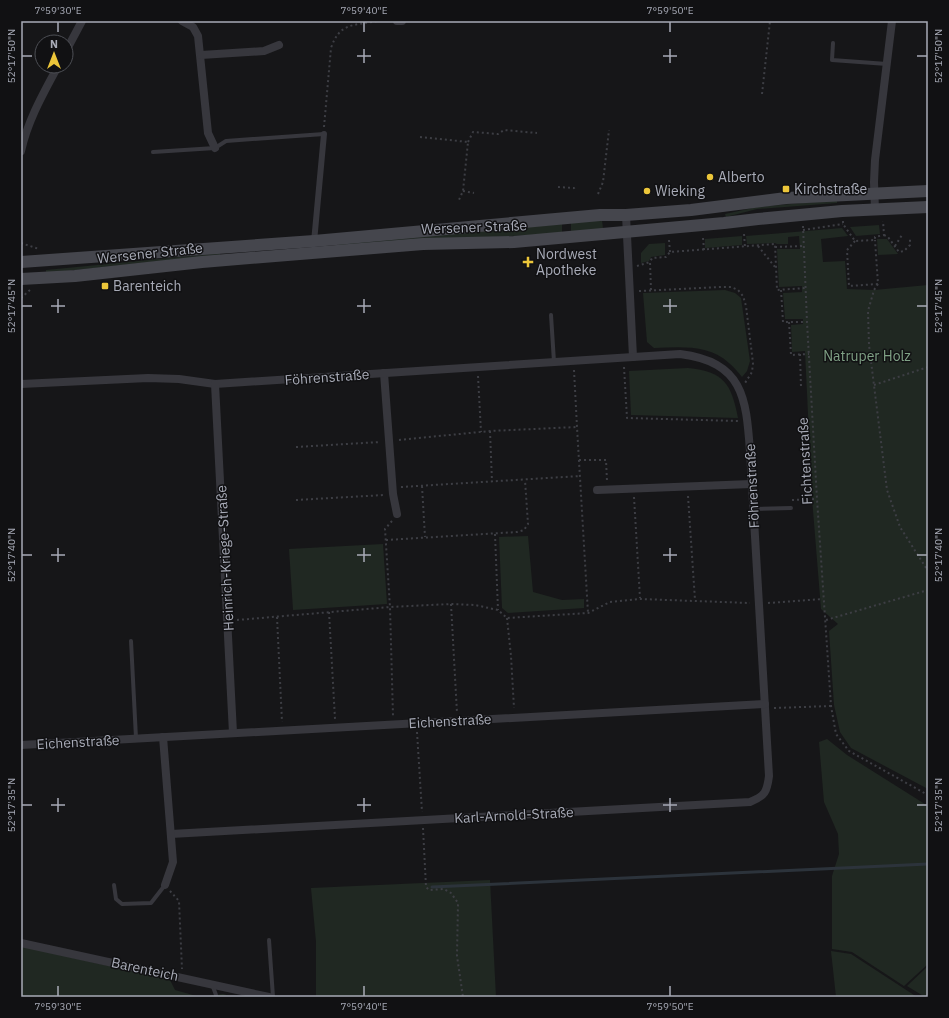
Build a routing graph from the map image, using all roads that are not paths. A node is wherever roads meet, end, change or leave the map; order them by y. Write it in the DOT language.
graph roads {
  1 [pos="82,21"];
  2 [pos="182,21"];
  3 [pos="397,21"];
  4 [pos="402,21"];
  5 [pos="892,21"];
  6 [pos="74,36"];
  7 [pos="833,43"];
  8 [pos="279,45"];
  9 [pos="201,56"];
  10 [pos="887,64"];
  11 [pos="54,74"];
  12 [pos="23,132"];
  13 [pos="324,134"];
  14 [pos="215,148"];
  15 [pos="21,151"];
  16 [pos="153,152"];
  17 [pos="928,191"];
  18 [pos="874,193"];
  19 [pos="928,207"];
  20 [pos="875,210"];
  21 [pos="626,215"];
  22 [pos="627,232"];
  23 [pos="314,241"];
  24 [pos="314,254"];
  25 [pos="21,262"];
  26 [pos="21,279"];
  27 [pos="551,315"];
  28 [pos="633,357"];
  29 [pos="554,362"];
  30 [pos="384,373"];
  31 [pos="21,384"];
  32 [pos="215,384"];
  33 [pos="752,484"];
  34 [pos="597,490"];
  35 [pos="791,508"];
  36 [pos="753,509"];
  37 [pos="397,514"];
  38 [pos="131,641"];
  39 [pos="765,706"];
  40 [pos="234,733"];
  41 [pos="163,737"];
  42 [pos="136,738"];
  43 [pos="21,745"];
  44 [pos="171,834"];
  45 [pos="114,885"];
  46 [pos="165,885"];
  47 [pos="269,940"];
  48 [pos="21,943"];
  49 [pos="212,984"];
  50 [pos="216,995"];
  51 [pos="270,997"];
  52 [pos="273,997"];
  1 -- 6 [label="street"];
  2 -- 9 [label="street"];
  3 -- 4 [label="street"];
  5 -- 10 [label="street"];
  7 -- 10 [label="lane"];
  8 -- 9 [label="street"];
  9 -- 14 [label="street"];
  10 -- 18 [label="street"];
  11 -- 12 [label="street"];
  12 -- 15 [label="street"];
  13 -- 14 [label="lane"];
  13 -- 23 [label="street"];
  14 -- 16 [label="lane"];
  17 -- 18 [label="main road, Wersener Straße"];
  18 -- 20 [label="street"];
  18 -- 21 [label="main road, Wersener Straße"];
  19 -- 20 [label="main road, Wersener Straße"];
  20 -- 22 [label="main road, Wersener Straße"];
  21 -- 22 [label="street"];
  21 -- 23 [label="main road, Wersener Straße"];
  22 -- 24 [label="main road, Wersener Straße"];
  22 -- 28 [label="street"];
  23 -- 24 [label="street"];
  23 -- 25 [label="main road, Wersener Straße"];
  24 -- 26 [label="main road, Wersener Straße"];
  27 -- 29 [label="lane"];
  28 -- 29 [label="street, Föhrenstraße"];
  28 -- 33 [label="street, Föhrenstraße"];
  29 -- 30 [label="street, Föhrenstraße"];
  30 -- 32 [label="street, Föhrenstraße"];
  30 -- 37 [label="street"];
  31 -- 32 [label="street, Föhrenstraße"];
  32 -- 40 [label="street, Heinrich-Kriege-Straße"];
  33 -- 34 [label="street"];
  33 -- 36 [label="street, Föhrenstraße"];
  35 -- 36 [label="lane"];
  36 -- 39 [label="street, Föhrenstraße"];
  38 -- 42 [label="lane, Eichenstraße"];
  39 -- 40 [label="street, Eichenstraße"];
  39 -- 44 [label="street, Karl-Arnold-Straße"];
  40 -- 41 [label="street, Eichenstraße"];
  41 -- 42 [label="street, Eichenstraße"];
  41 -- 44 [label="street"];
  42 -- 43 [label="street, Eichenstraße"];
  44 -- 46 [label="street"];
  45 -- 46 [label="lane"];
  47 -- 52 [label="lane"];
  48 -- 49 [label="street, Barenteich"];
  49 -- 50 [label="lane"];
  49 -- 51 [label="street, Barenteich"];
}
